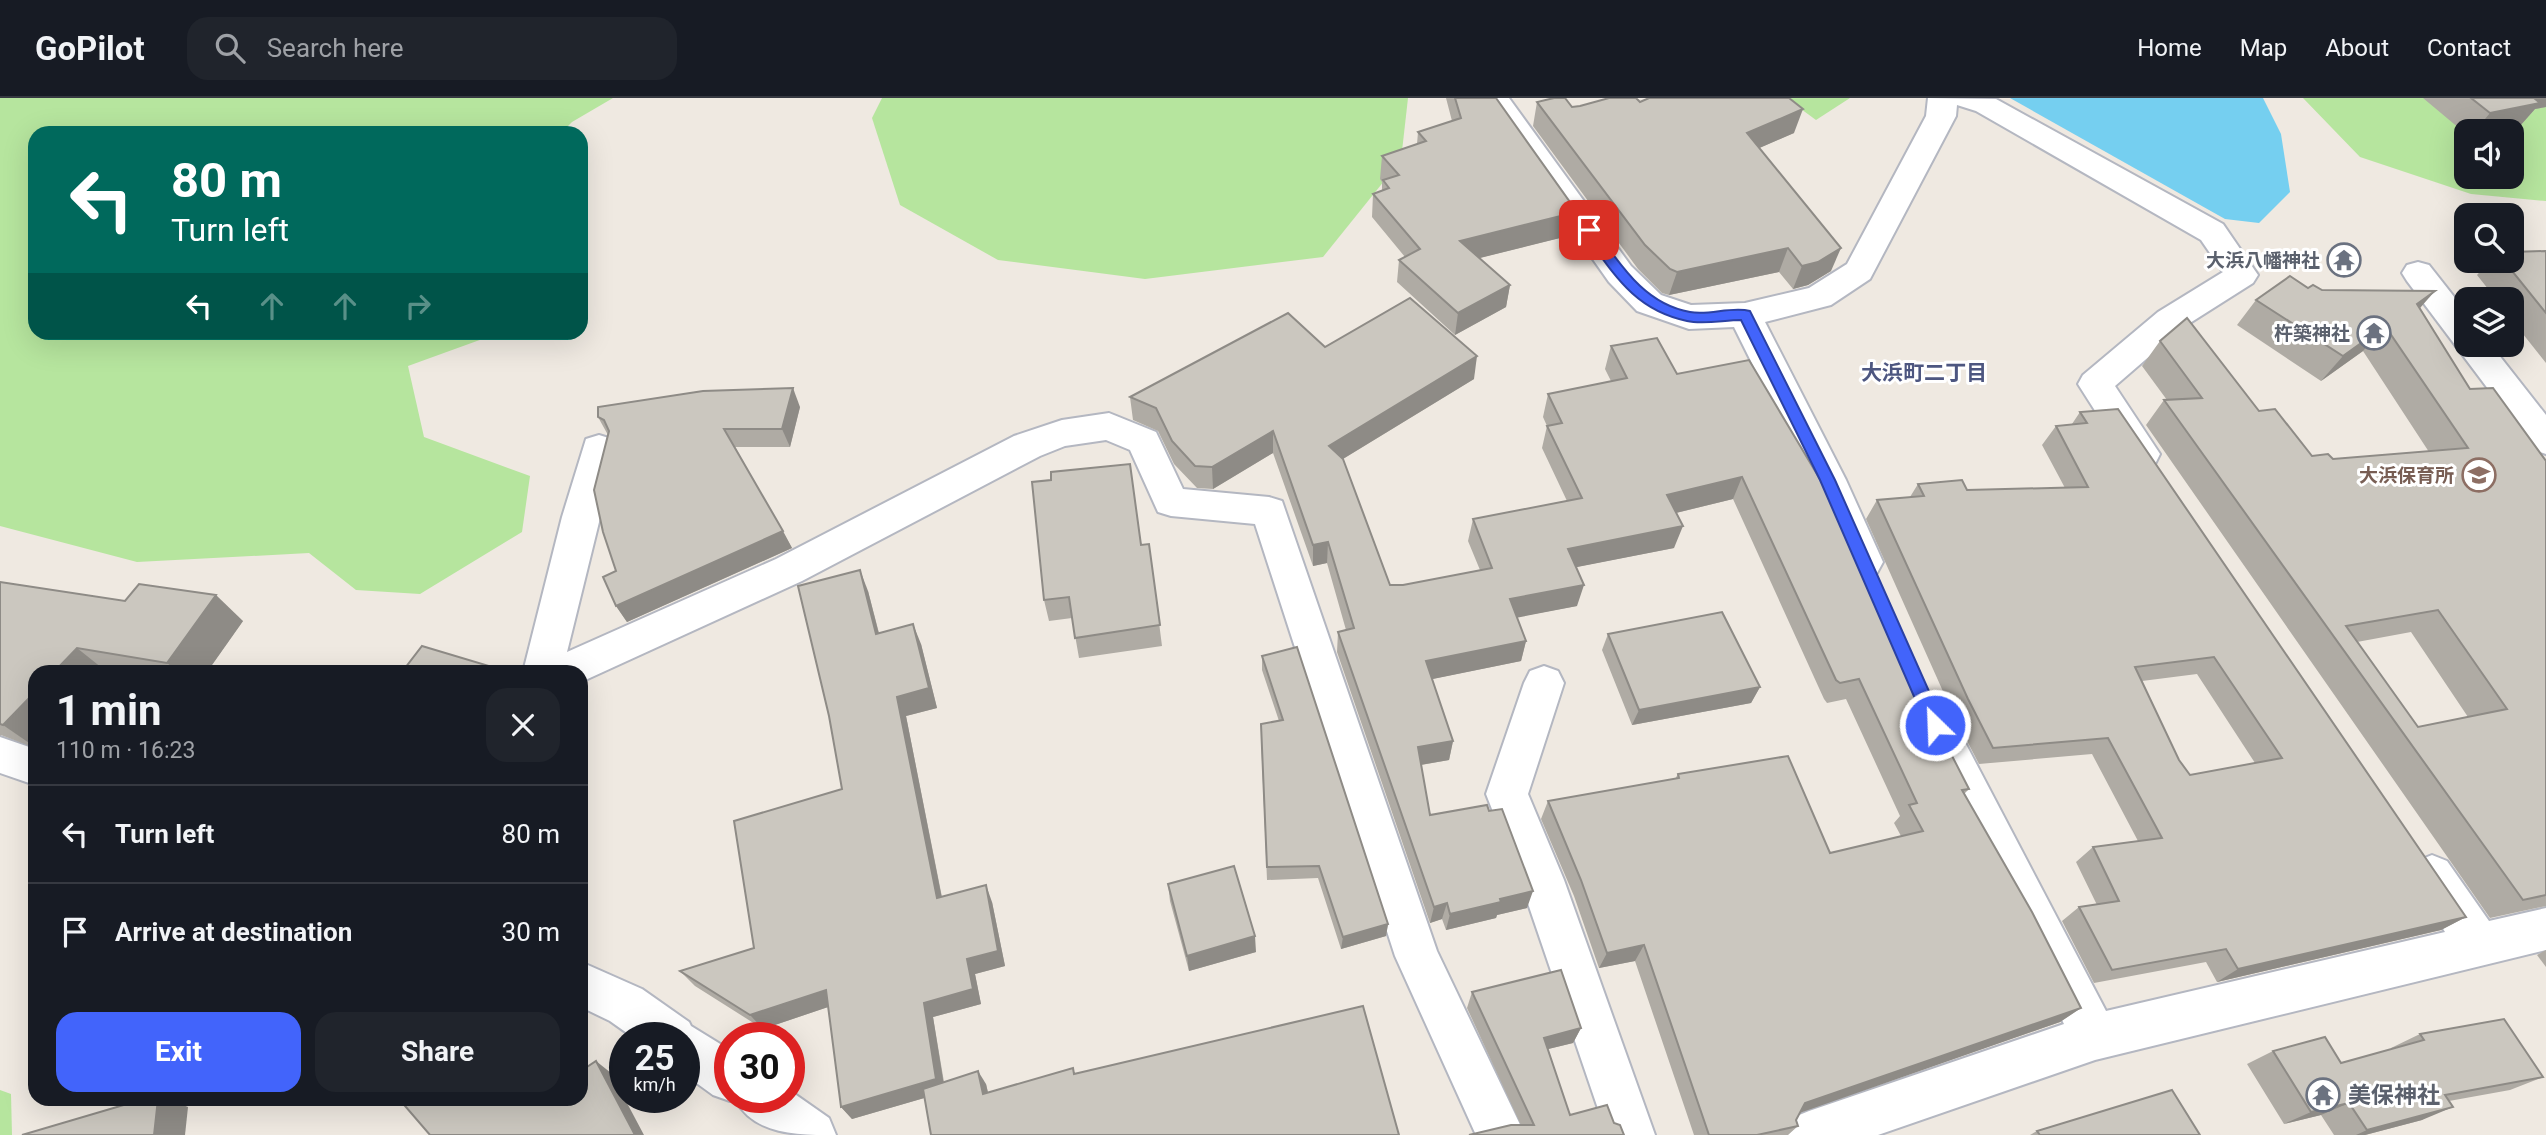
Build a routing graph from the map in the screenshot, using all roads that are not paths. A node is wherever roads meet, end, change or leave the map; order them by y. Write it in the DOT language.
graph roads {
  1 [pos="1494,98"];
  2 [pos="1943,98"];
  3 [pos="1965,98"];
  4 [pos="2418,273"];
  5 [pos="1745,315"];
  6 [pos="2454,320"];
  7 [pos="2482,357"];
  8 [pos="2546,441"];
  9 [pos="599,449"];
  10 [pos="2165,487"];
  11 [pos="1876,590"];
  12 [pos="545,665"];
  13 [pos="578,665"];
  14 [pos="1544,683"];
  15 [pos="1930,713"];
  16 [pos="0,755"];
  17 [pos="28,765"];
  18 [pos="2410,843"];
  19 [pos="2546,929"];
  20 [pos="2480,946"];
  21 [pos="588,987"];
  22 [pos="650,1022"];
  23 [pos="2095,1037"];
  24 [pos="781,1113"];
  25 [pos="812,1135"];
  26 [pos="1501,1135"];
  27 [pos="1631,1135"];
  28 [pos="1810,1135"];
  1 -- 5 [label="street"];
  2 -- 5 [label="street"];
  3 -- 10 [label="street"];
  4 -- 6 [label="street"];
  5 -- 11 [label="street"];
  7 -- 8 [label="street"];
  9 -- 12 [label="street"];
  13 -- 26 [label="street"];
  14 -- 27 [label="street"];
  15 -- 23 [label="street"];
  16 -- 17 [label="street"];
  18 -- 20 [label="street"];
  19 -- 20 [label="street"];
  20 -- 23 [label="street"];
  21 -- 22 [label="street"];
  23 -- 28 [label="street"];
  24 -- 25 [label="street"];
}
